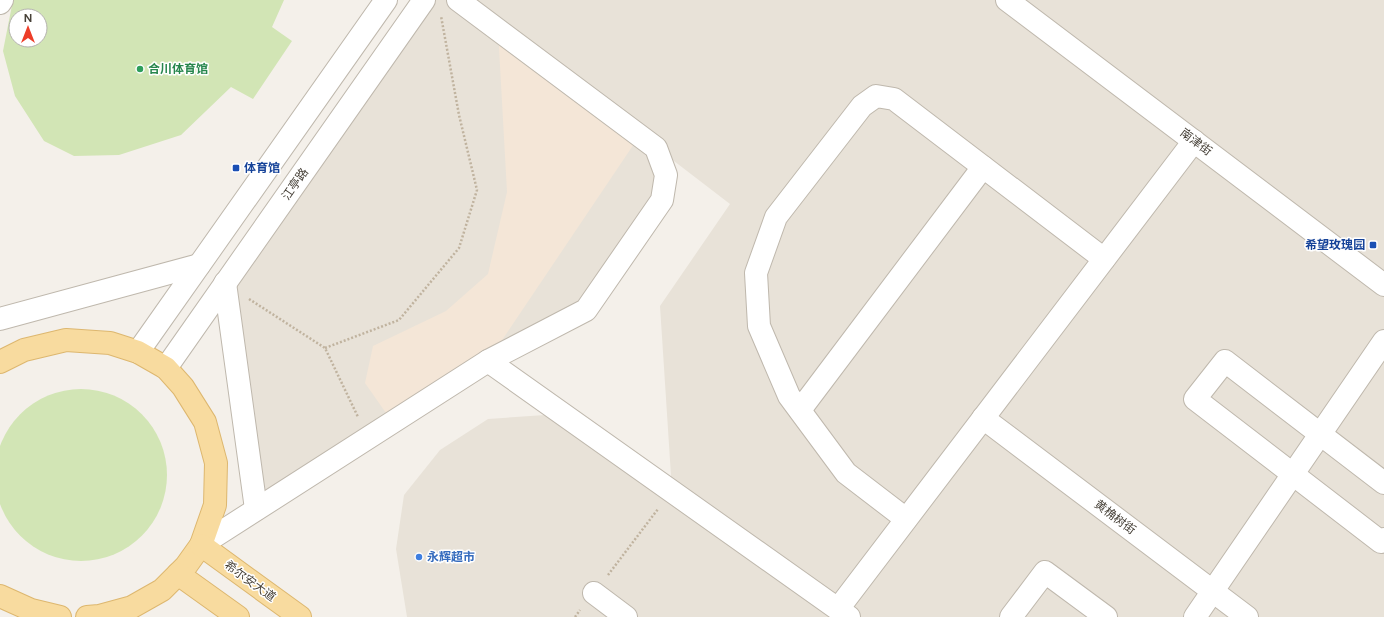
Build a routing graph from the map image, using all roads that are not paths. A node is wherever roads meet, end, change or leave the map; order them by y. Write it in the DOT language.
graph roads {
  1 [pos="2,0"];
  2 [pos="386,0"];
  3 [pos="424,0"];
  4 [pos="458,0"];
  5 [pos="1007,0"];
  6 [pos="0,3"];
  7 [pos="1194,141"];
  8 [pos="984,167"];
  9 [pos="1104,259"];
  10 [pos="199,265"];
  11 [pos="225,283"];
  12 [pos="1384,285"];
  13 [pos="0,319"];
  14 [pos="1384,341"];
  15 [pos="138,352"];
  16 [pos="488,361"];
  17 [pos="0,362"];
  18 [pos="166,368"];
  19 [pos="800,410"];
  20 [pos="984,418"];
  21 [pos="1320,434"];
  22 [pos="1292,474"];
  23 [pos="1384,483"];
  24 [pos="256,509"];
  25 [pos="906,519"];
  26 [pos="1384,539"];
  27 [pos="201,544"];
  28 [pos="178,574"];
  29 [pos="1212,591"];
  30 [pos="594,593"];
  31 [pos="0,596"];
  32 [pos="844,613"];
  33 [pos="60,617"];
  34 [pos="87,617"];
  35 [pos="238,617"];
  36 [pos="300,617"];
  37 [pos="626,617"];
  38 [pos="1011,617"];
  39 [pos="1106,617"];
  40 [pos="1195,617"];
  41 [pos="1247,617"];
  1 -- 6 [label="street"];
  2 -- 10 [label="street"];
  3 -- 11 [label="street, 江亭路"];
  4 -- 16 [label="street"];
  5 -- 7 [label="street, 南津街"];
  7 -- 9 [label="street"];
  7 -- 12 [label="street, 南津街"];
  8 -- 9 [label="street"];
  8 -- 19 [label="street"];
  8 -- 19 [label="street"];
  9 -- 20 [label="street"];
  10 -- 13 [label="street"];
  10 -- 15 [label="street"];
  11 -- 18 [label="street, 江亭路"];
  11 -- 24 [label="street"];
  14 -- 21 [label="street"];
  15 -- 17 [label="main road"];
  15 -- 18 [label="main road"];
  16 -- 24 [label="street"];
  16 -- 32 [label="street"];
  18 -- 27 [label="main road"];
  19 -- 25 [label="street"];
  20 -- 25 [label="street"];
  20 -- 29 [label="street, 黄桷树街"];
  21 -- 22 [label="street"];
  21 -- 22 [label="street"];
  21 -- 23 [label="street"];
  22 -- 26 [label="street"];
  22 -- 29 [label="street"];
  24 -- 27 [label="street"];
  25 -- 32 [label="street"];
  27 -- 28 [label="main road"];
  27 -- 36 [label="main road, 希尔安大道"];
  28 -- 34 [label="main road"];
  28 -- 35 [label="main road"];
  29 -- 40 [label="street"];
  29 -- 41 [label="street, 黄桷树街"];
  30 -- 37 [label="street"];
  31 -- 33 [label="main road"];
  38 -- 39 [label="street"];
}
